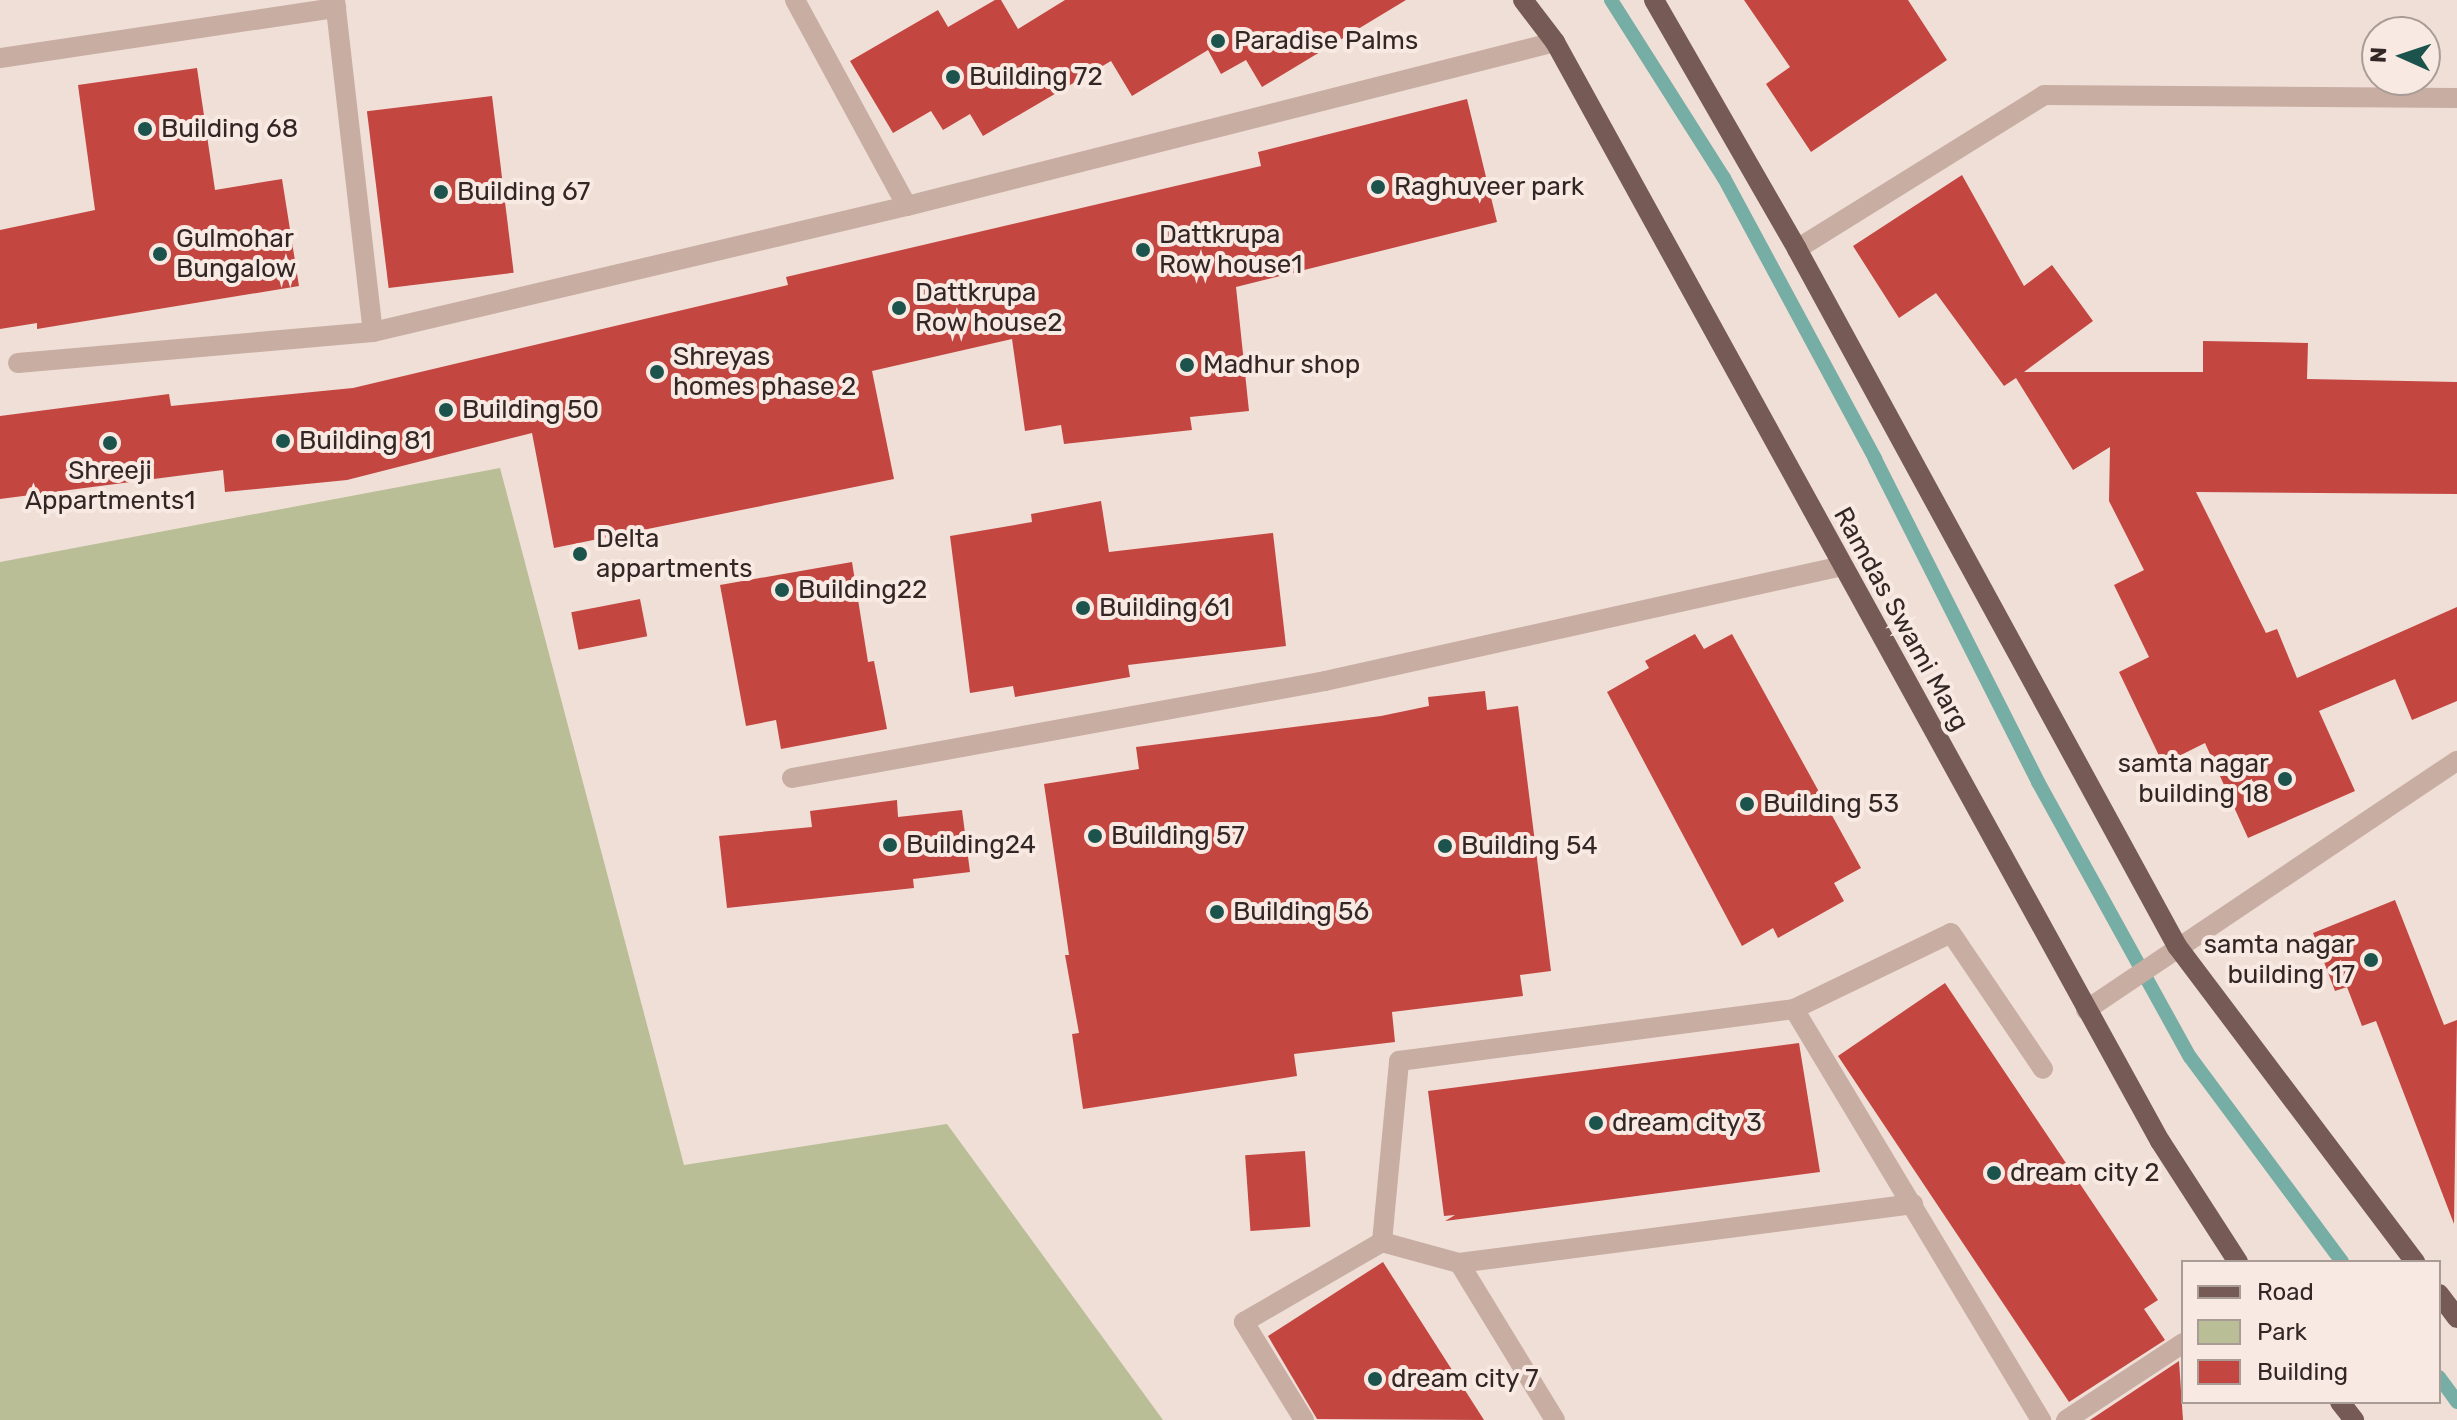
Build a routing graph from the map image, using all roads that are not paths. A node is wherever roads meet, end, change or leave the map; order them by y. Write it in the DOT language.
graph roads {
  1 [pos="795,0"];
  2 [pos="1523,0"];
  3 [pos="1654,0"];
  4 [pos="336,4"];
  5 [pos="1555,42"];
  6 [pos="0,58"];
  7 [pos="2457,98"];
  8 [pos="907,206"];
  9 [pos="1797,249"];
  10 [pos="373,332"];
  11 [pos="18,363"];
  12 [pos="1842,566"];
  13 [pos="2457,761"];
  14 [pos="792,778"];
  15 [pos="2173,949"];
  16 [pos="1794,1009"];
  17 [pos="2086,1010"];
  18 [pos="2043,1069"];
  19 [pos="1913,1204"];
  20 [pos="1382,1242"];
  21 [pos="2237,1260"];
  22 [pos="2413,1260"];
  23 [pos="1459,1263"];
  24 [pos="2441,1297"];
  25 [pos="2457,1318"];
  26 [pos="2181,1344"];
  27 [pos="2342,1404"];
  28 [pos="1304,1420"];
  29 [pos="1555,1420"];
  30 [pos="2041,1420"];
  31 [pos="2066,1420"];
  32 [pos="2354,1420"];
  1 -- 8 [label="street"];
  2 -- 5 [label="main road, Ramdas Swami Marg"];
  3 -- 9 [label="main road"];
  4 -- 6 [label="street"];
  4 -- 10 [label="street"];
  5 -- 8 [label="street"];
  5 -- 12 [label="main road, Ramdas Swami Marg"];
  7 -- 9 [label="street"];
  8 -- 10 [label="street"];
  9 -- 15 [label="main road"];
  10 -- 11 [label="street"];
  12 -- 14 [label="street"];
  12 -- 17 [label="main road, Ramdas Swami Marg"];
  13 -- 15 [label="street"];
  15 -- 17 [label="street"];
  15 -- 22 [label="main road"];
  16 -- 18 [label="street"];
  16 -- 19 [label="street"];
  16 -- 20 [label="street"];
  17 -- 21 [label="main road, Ramdas Swami Marg"];
  19 -- 23 [label="street"];
  19 -- 30 [label="street"];
  20 -- 23 [label="street"];
  20 -- 28 [label="street"];
  23 -- 29 [label="street"];
  24 -- 25 [label="main road"];
  26 -- 31 [label="street"];
  27 -- 32 [label="main road"];
}
